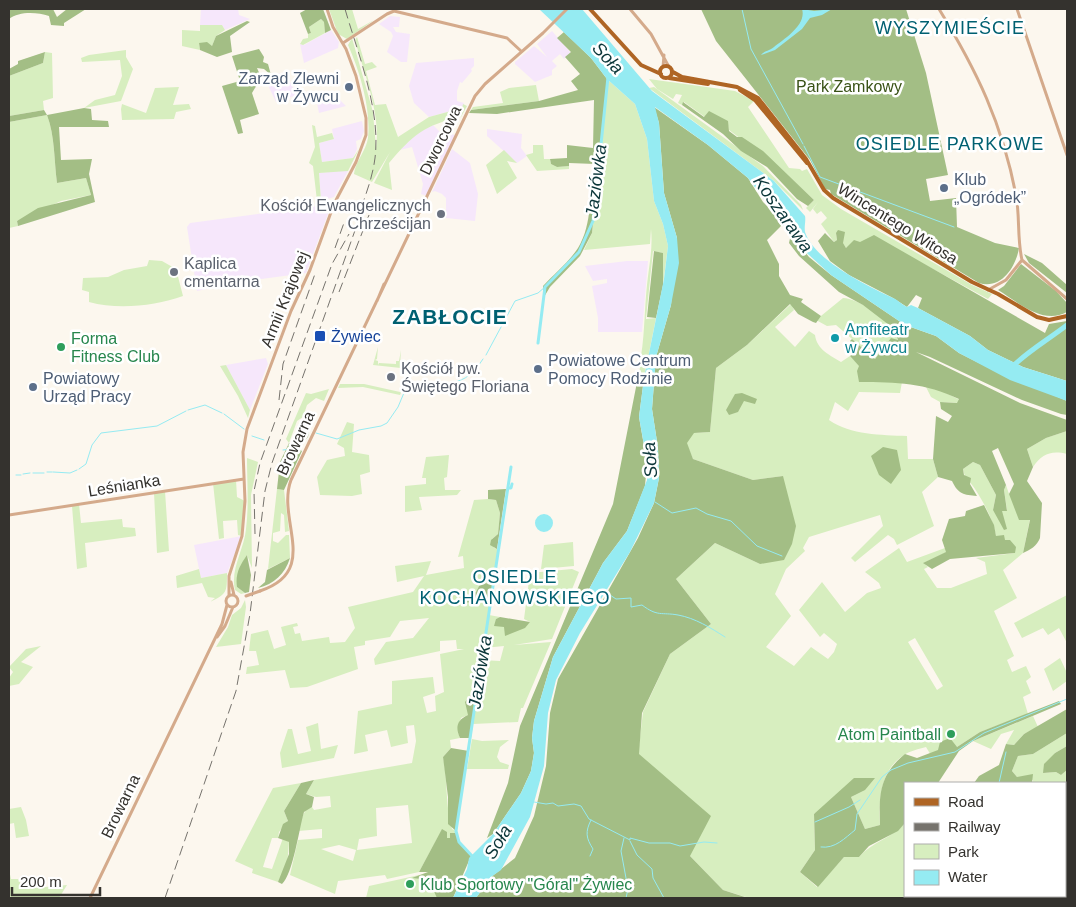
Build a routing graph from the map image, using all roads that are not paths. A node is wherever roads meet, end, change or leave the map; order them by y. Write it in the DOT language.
graph roads {
  1 [pos="327,9"];
  2 [pos="567,9"];
  3 [pos="590,9"];
  4 [pos="630,9"];
  5 [pos="939,9"];
  6 [pos="1017,9"];
  7 [pos="343,43"];
  8 [pos="521,51"];
  9 [pos="664,55"];
  10 [pos="669,67"];
  11 [pos="661,70"];
  12 [pos="672,72"];
  13 [pos="669,78"];
  14 [pos="737,88"];
  15 [pos="1067,155"];
  16 [pos="1022,260"];
  17 [pos="988,290"];
  18 [pos="1067,299"];
  19 [pos="1067,316"];
  20 [pos="358,340"];
  21 [pos="244,479"];
  22 [pos="9,515"];
  23 [pos="230,572"];
  24 [pos="229,596"];
  25 [pos="236,599"];
  26 [pos="228,605"];
  27 [pos="233,607"];
  28 [pos="212,644"];
  29 [pos="90,898"];
  1 -- 7 [label="street, Armii Krajowej"];
  2 -- 8 [label="street, Dworcowa"];
  3 -- 11 [label="main road"];
  4 -- 9 [label="street"];
  5 -- 16 [label="street"];
  6 -- 15 [label="street"];
  7 -- 8 [label="street"];
  7 -- 21 [label="street, Armii Krajowej"];
  8 -- 20 [label="street, Dworcowa"];
  9 -- 10 [label="street"];
  9 -- 11 [label="street"];
  10 -- 11 [label="main road"];
  10 -- 12 [label="main road"];
  11 -- 13 [label="main road"];
  12 -- 13 [label="main road"];
  12 -- 14 [label="main road"];
  13 -- 14 [label="main road"];
  14 -- 17 [label="main road, Wincentego Witosa"];
  16 -- 17 [label="street"];
  16 -- 18 [label="street"];
  17 -- 19 [label="main road, Wincentego Witosa"];
  20 -- 25 [label="street, Browarna, bridge"];
  21 -- 22 [label="street, Leśnianka"];
  21 -- 23 [label="street, Armii Krajowej"];
  23 -- 24 [label="street, Armii Krajowej"];
  23 -- 25 [label="street"];
  24 -- 25 [label="street"];
  24 -- 26 [label="street, Armii Krajowej"];
  25 -- 27 [label="street, Browarna"];
  26 -- 27 [label="street"];
  26 -- 28 [label="street, Browarna"];
  27 -- 28 [label="street, Browarna"];
  28 -- 29 [label="street, Browarna"];
}
